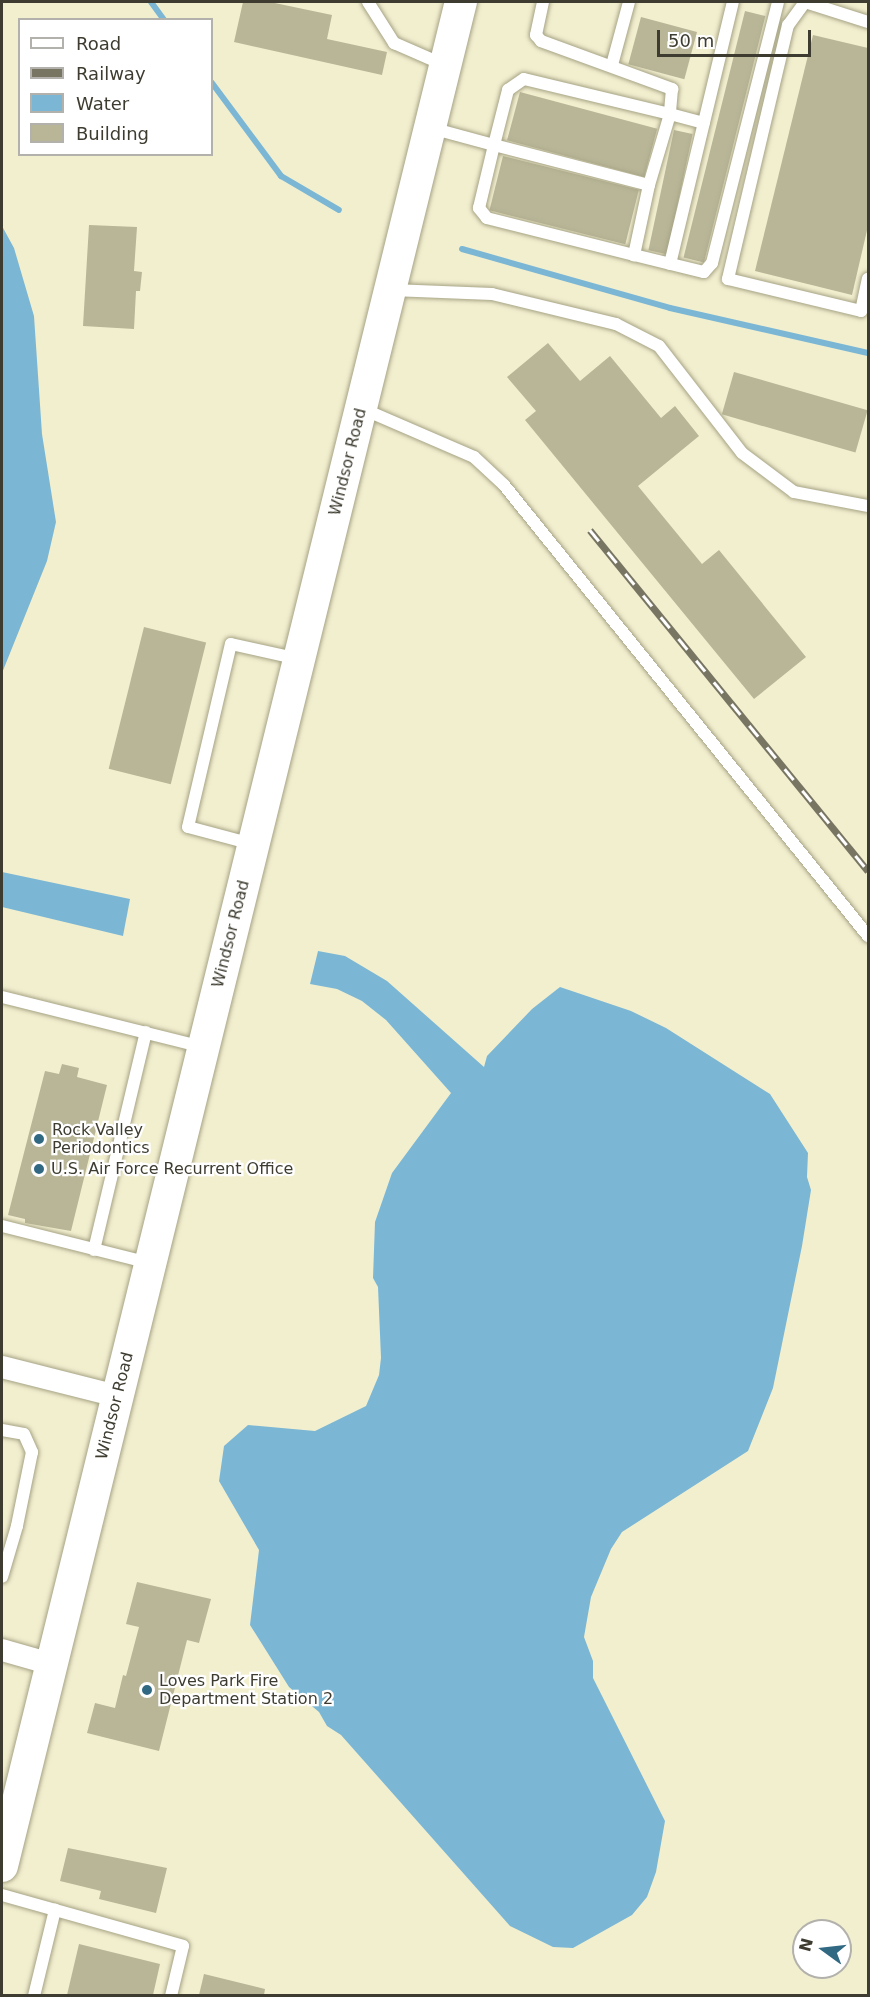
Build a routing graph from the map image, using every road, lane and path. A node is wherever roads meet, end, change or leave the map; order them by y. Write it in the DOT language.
graph roads {
  1 [pos="368,2"];
  2 [pos="461,2"];
  3 [pos="543,2"];
  4 [pos="629,2"];
  5 [pos="733,2"];
  6 [pos="777,2"];
  7 [pos="868,22"];
  8 [pos="612,65"];
  9 [pos="445,66"];
  10 [pos="670,114"];
  11 [pos="704,123"];
  12 [pos="430,128"];
  13 [pos="495,145"];
  14 [pos="650,185"];
  15 [pos="634,255"];
  16 [pos="670,264"];
  17 [pos="868,279"];
  18 [pos="390,290"];
  19 [pos="361,408"];
  20 [pos="868,507"];
  21 [pos="299,659"];
  22 [pos="254,844"];
  23 [pos="868,936"];
  24 [pos="2,997"];
  25 [pos="146,1032"];
  26 [pos="203,1047"];
  27 [pos="2,1226"];
  28 [pos="94,1250"];
  29 [pos="150,1264"];
  30 [pos="2,1367"];
  31 [pos="117,1396"];
  32 [pos="2,1431"];
  33 [pos="2,1577"];
  34 [pos="2,1650"];
  35 [pos="51,1664"];
  36 [pos="2,1866"];
  37 [pos="2,1895"];
  38 [pos="55,1910"];
  39 [pos="34,1995"];
  40 [pos="171,1995"];
  1 -- 9 [label="lane"];
  2 -- 9 [label="street, Windsor Road"];
  3 -- 8 [label="lane"];
  4 -- 8 [label="lane"];
  5 -- 11 [label="lane"];
  6 -- 16 [label="lane"];
  7 -- 17 [label="lane"];
  8 -- 10 [label="lane"];
  9 -- 12 [label="street, Windsor Road"];
  10 -- 11 [label="lane"];
  10 -- 13 [label="lane"];
  10 -- 14 [label="lane"];
  11 -- 16 [label="lane"];
  12 -- 13 [label="lane"];
  12 -- 18 [label="street, Windsor Road"];
  13 -- 14 [label="lane"];
  13 -- 15 [label="lane"];
  14 -- 15 [label="lane"];
  15 -- 16 [label="lane"];
  18 -- 19 [label="street, Windsor Road"];
  18 -- 20 [label="lane"];
  19 -- 21 [label="street, Windsor Road"];
  19 -- 23 [label="lane"];
  21 -- 22 [label="street, Windsor Road"];
  21 -- 22 [label="lane"];
  22 -- 26 [label="street, Windsor Road"];
  24 -- 25 [label="lane"];
  25 -- 26 [label="lane"];
  25 -- 28 [label="lane"];
  26 -- 29 [label="street, Windsor Road"];
  27 -- 28 [label="lane"];
  28 -- 29 [label="lane"];
  29 -- 31 [label="street, Windsor Road"];
  30 -- 31 [label="street"];
  31 -- 35 [label="street, Windsor Road"];
  32 -- 33 [label="lane"];
  34 -- 35 [label="street"];
  35 -- 36 [label="street, Windsor Road"];
  37 -- 38 [label="lane"];
  38 -- 39 [label="lane"];
  38 -- 40 [label="lane"];
}
